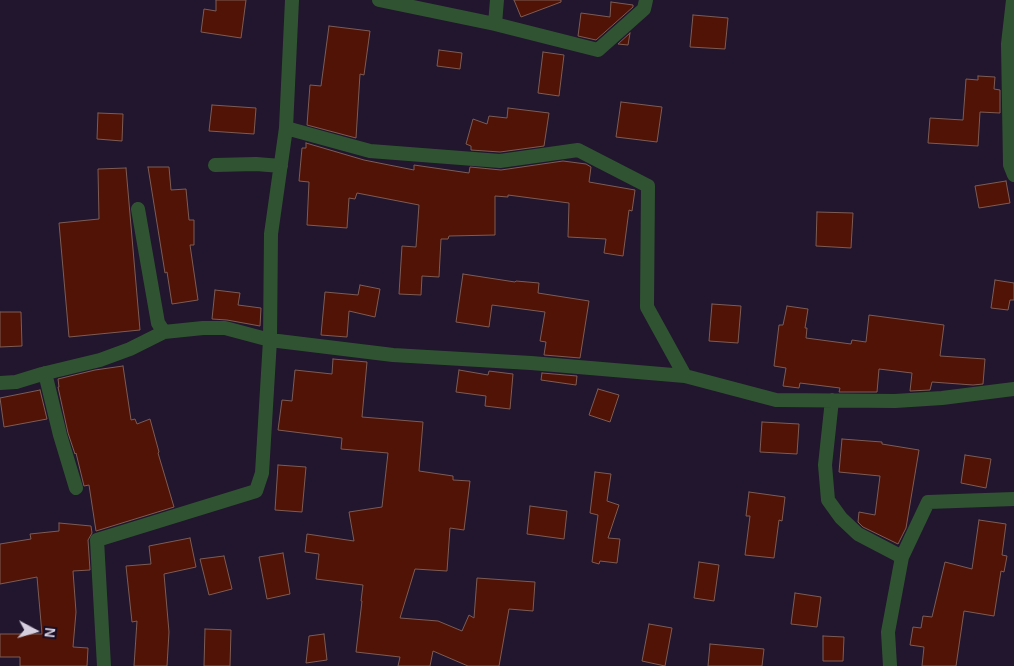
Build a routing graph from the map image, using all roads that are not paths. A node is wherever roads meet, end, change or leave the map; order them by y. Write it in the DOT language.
graph roads {
  1 [pos="292,0"];
  2 [pos="379,0"];
  3 [pos="497,0"];
  4 [pos="646,0"];
  5 [pos="1013,0"];
  6 [pos="495,24"];
  7 [pos="286,128"];
  8 [pos="215,165"];
  9 [pos="281,166"];
  10 [pos="1014,175"];
  11 [pos="138,209"];
  12 [pos="164,332"];
  13 [pos="270,340"];
  14 [pos="45,373"];
  15 [pos="685,376"];
  16 [pos="0,383"];
  17 [pos="1014,389"];
  18 [pos="832,400"];
  19 [pos="76,488"];
  20 [pos="1014,499"];
  21 [pos="902,558"];
  22 [pos="104,666"];
  23 [pos="890,666"];
  1 -- 7 [label="street"];
  2 -- 6 [label="street"];
  3 -- 6 [label="street"];
  4 -- 6 [label="street"];
  5 -- 10 [label="street"];
  7 -- 9 [label="street"];
  7 -- 15 [label="street"];
  8 -- 9 [label="street"];
  9 -- 13 [label="street"];
  11 -- 12 [label="street"];
  12 -- 13 [label="street"];
  12 -- 14 [label="street"];
  13 -- 15 [label="street"];
  13 -- 22 [label="street"];
  14 -- 16 [label="street"];
  14 -- 19 [label="street"];
  15 -- 18 [label="street"];
  17 -- 18 [label="street"];
  18 -- 21 [label="street"];
  20 -- 21 [label="street"];
  21 -- 23 [label="street"];
}
